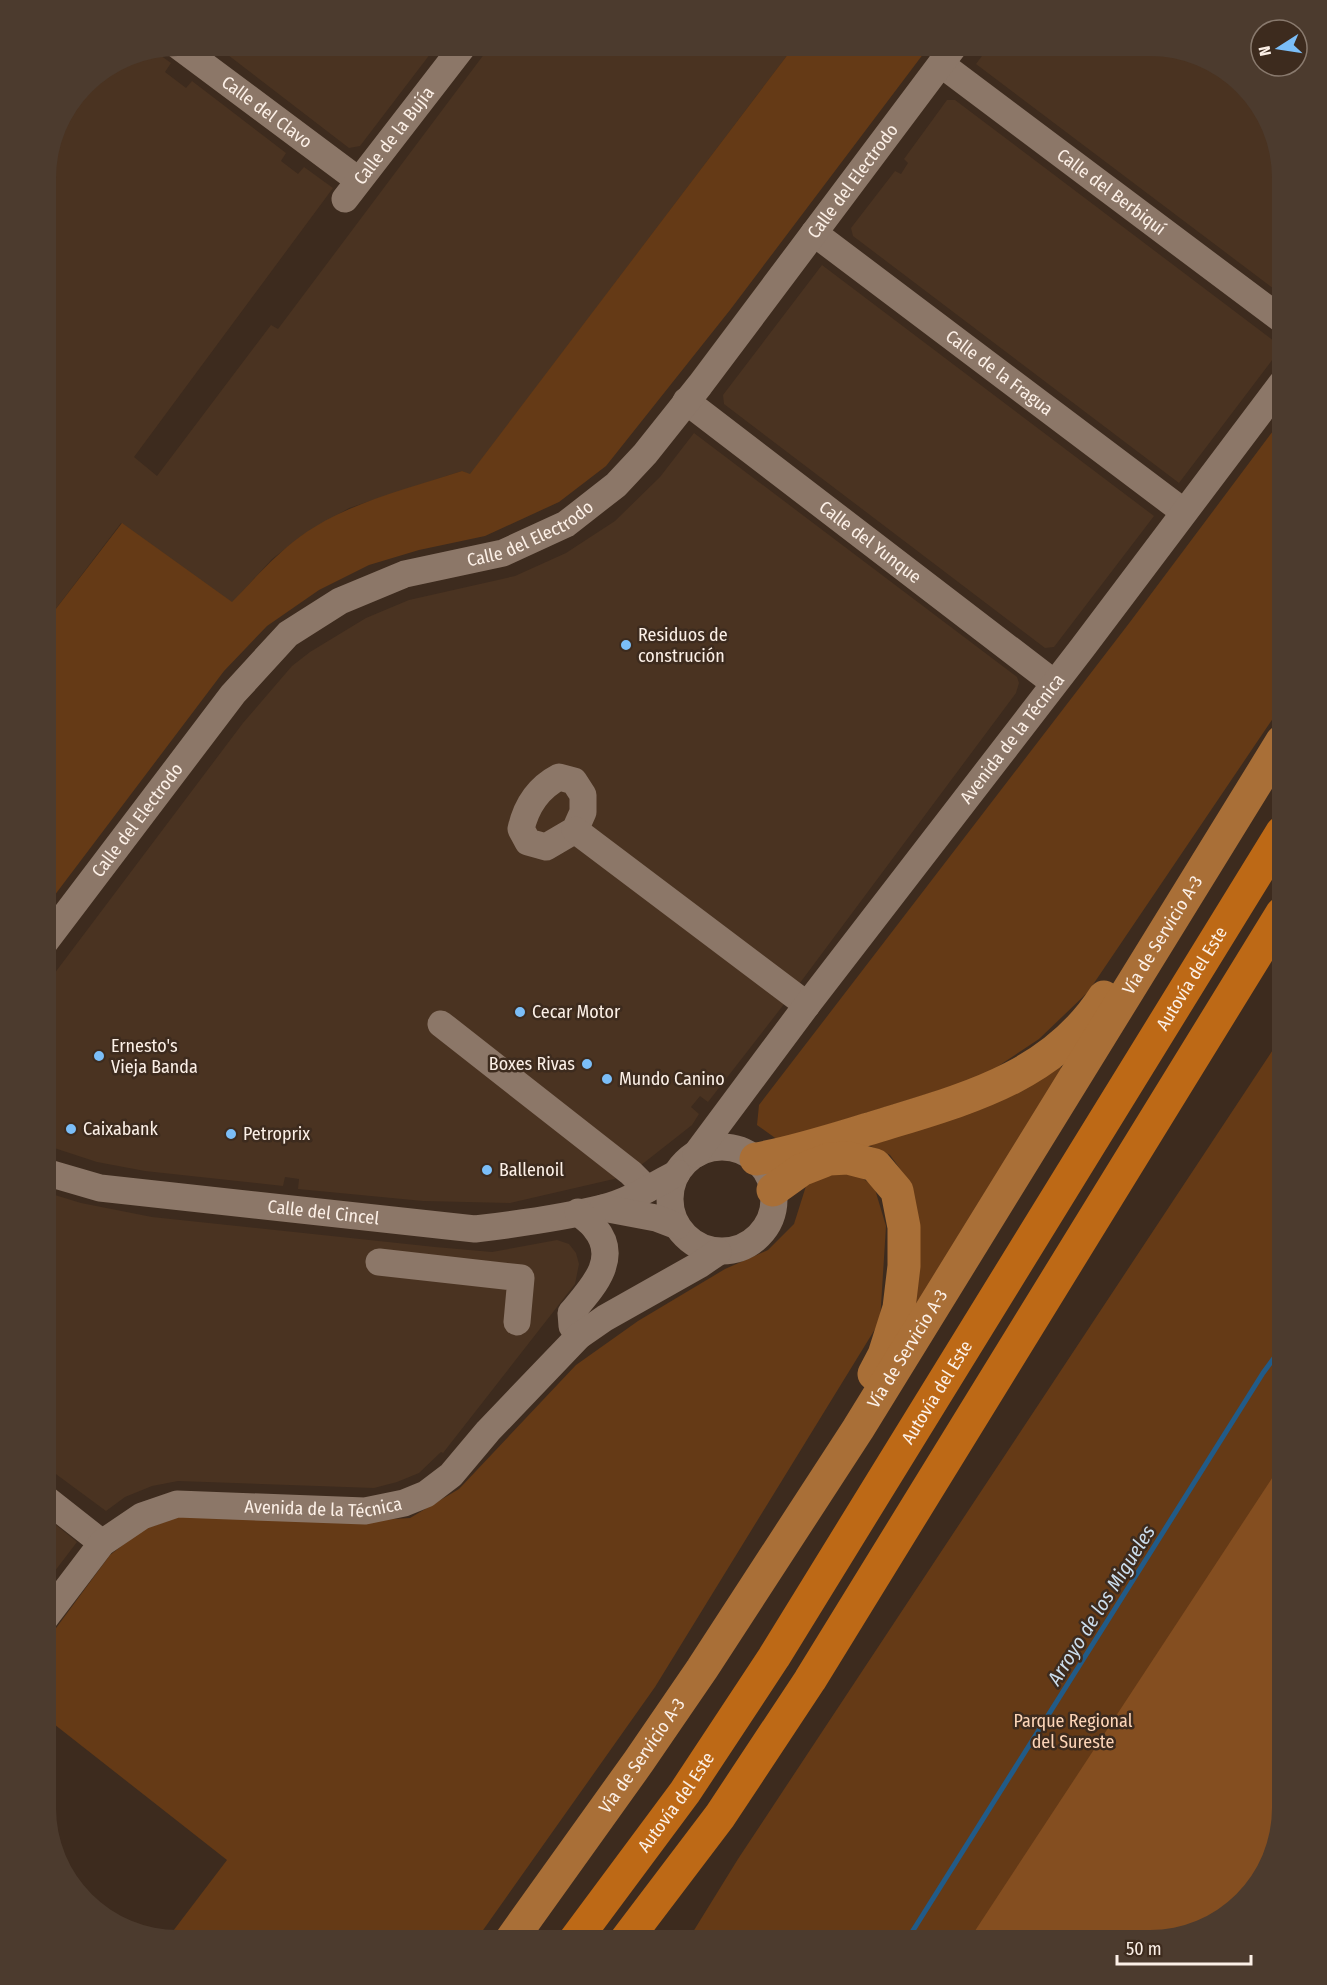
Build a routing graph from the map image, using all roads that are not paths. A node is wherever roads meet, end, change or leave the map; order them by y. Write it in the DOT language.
graph roads {
  1 [pos="190,56"];
  2 [pos="455,56"];
  3 [pos="947,56"];
  4 [pos="949,56"];
  5 [pos="351,189"];
  6 [pos="814,233"];
  7 [pos="1271,311"];
  8 [pos="1271,397"];
  9 [pos="686,401"];
  10 [pos="1184,512"];
  11 [pos="1054,683"];
  12 [pos="1271,755"];
  13 [pos="1271,760"];
  14 [pos="575,830"];
  15 [pos="1271,850"];
  16 [pos="56,927"];
  17 [pos="1271,931"];
  18 [pos="807,1005"];
  19 [pos="441,1024"];
  20 [pos="742,1092"];
  21 [pos="696,1154"];
  22 [pos="747,1154"];
  23 [pos="677,1173"];
  24 [pos="56,1175"];
  25 [pos="647,1190"];
  26 [pos="773,1190"];
  27 [pos="591,1210"];
  28 [pos="437,1226"];
  29 [pos="677,1226"];
  30 [pos="718,1252"];
  31 [pos="379,1262"];
  32 [pos="434,1268"];
  33 [pos="517,1322"];
  34 [pos="579,1336"];
  35 [pos="833,1466"];
  36 [pos="56,1507"];
  37 [pos="102,1543"];
  38 [pos="56,1604"];
  39 [pos="520,1929"];
  40 [pos="583,1929"];
  41 [pos="634,1929"];
  1 -- 5 [label="street, Calle del Clavo"];
  2 -- 5 [label="street, Calle de la Bujía"];
  3 -- 6 [label="street, Calle del Electrodo"];
  4 -- 7 [label="street, Calle del Berbiquí"];
  6 -- 9 [label="street, Calle del Electrodo"];
  6 -- 10 [label="street, Calle de la Fragua"];
  8 -- 10 [label="street, Avenida de la Técnica"];
  9 -- 11 [label="street, Calle del Yunque"];
  9 -- 16 [label="street, Calle del Electrodo"];
  10 -- 11 [label="street, Avenida de la Técnica"];
  11 -- 18 [label="street, Avenida de la Técnica"];
  12 -- 22 [label="main road"];
  13 -- 35 [label="main road, Vía de Servicio A-3"];
  14 -- 18 [label="street"];
  15 -- 40 [label="highway, Autovía del Este"];
  17 -- 41 [label="highway"];
  18 -- 20 [label="street, Avenida de la Técnica"];
  19 -- 25 [label="street"];
  20 -- 21 [label="street, Avenida de la Técnica"];
  20 -- 22 [label="street, Avenida de la Técnica"];
  21 -- 22 [label="street"];
  21 -- 23 [label="street"];
  22 -- 26 [label="street"];
  23 -- 25 [label="street"];
  23 -- 29 [label="street"];
  24 -- 28 [label="street, Calle del Cincel"];
  25 -- 27 [label="street"];
  26 -- 30 [label="street"];
  26 -- 35 [label="main road"];
  27 -- 28 [label="street, Calle del Cincel"];
  27 -- 29 [label="street"];
  27 -- 34 [label="street"];
  28 -- 32 [label="street"];
  29 -- 30 [label="street"];
  30 -- 34 [label="street, Avenida de la Técnica"];
  31 -- 32 [label="street"];
  32 -- 33 [label="street"];
  34 -- 37 [label="street, Avenida de la Técnica"];
  35 -- 39 [label="main road, Vía de Servicio A-3"];
  36 -- 37 [label="street"];
  37 -- 38 [label="street, Avenida de la Técnica"];
}
